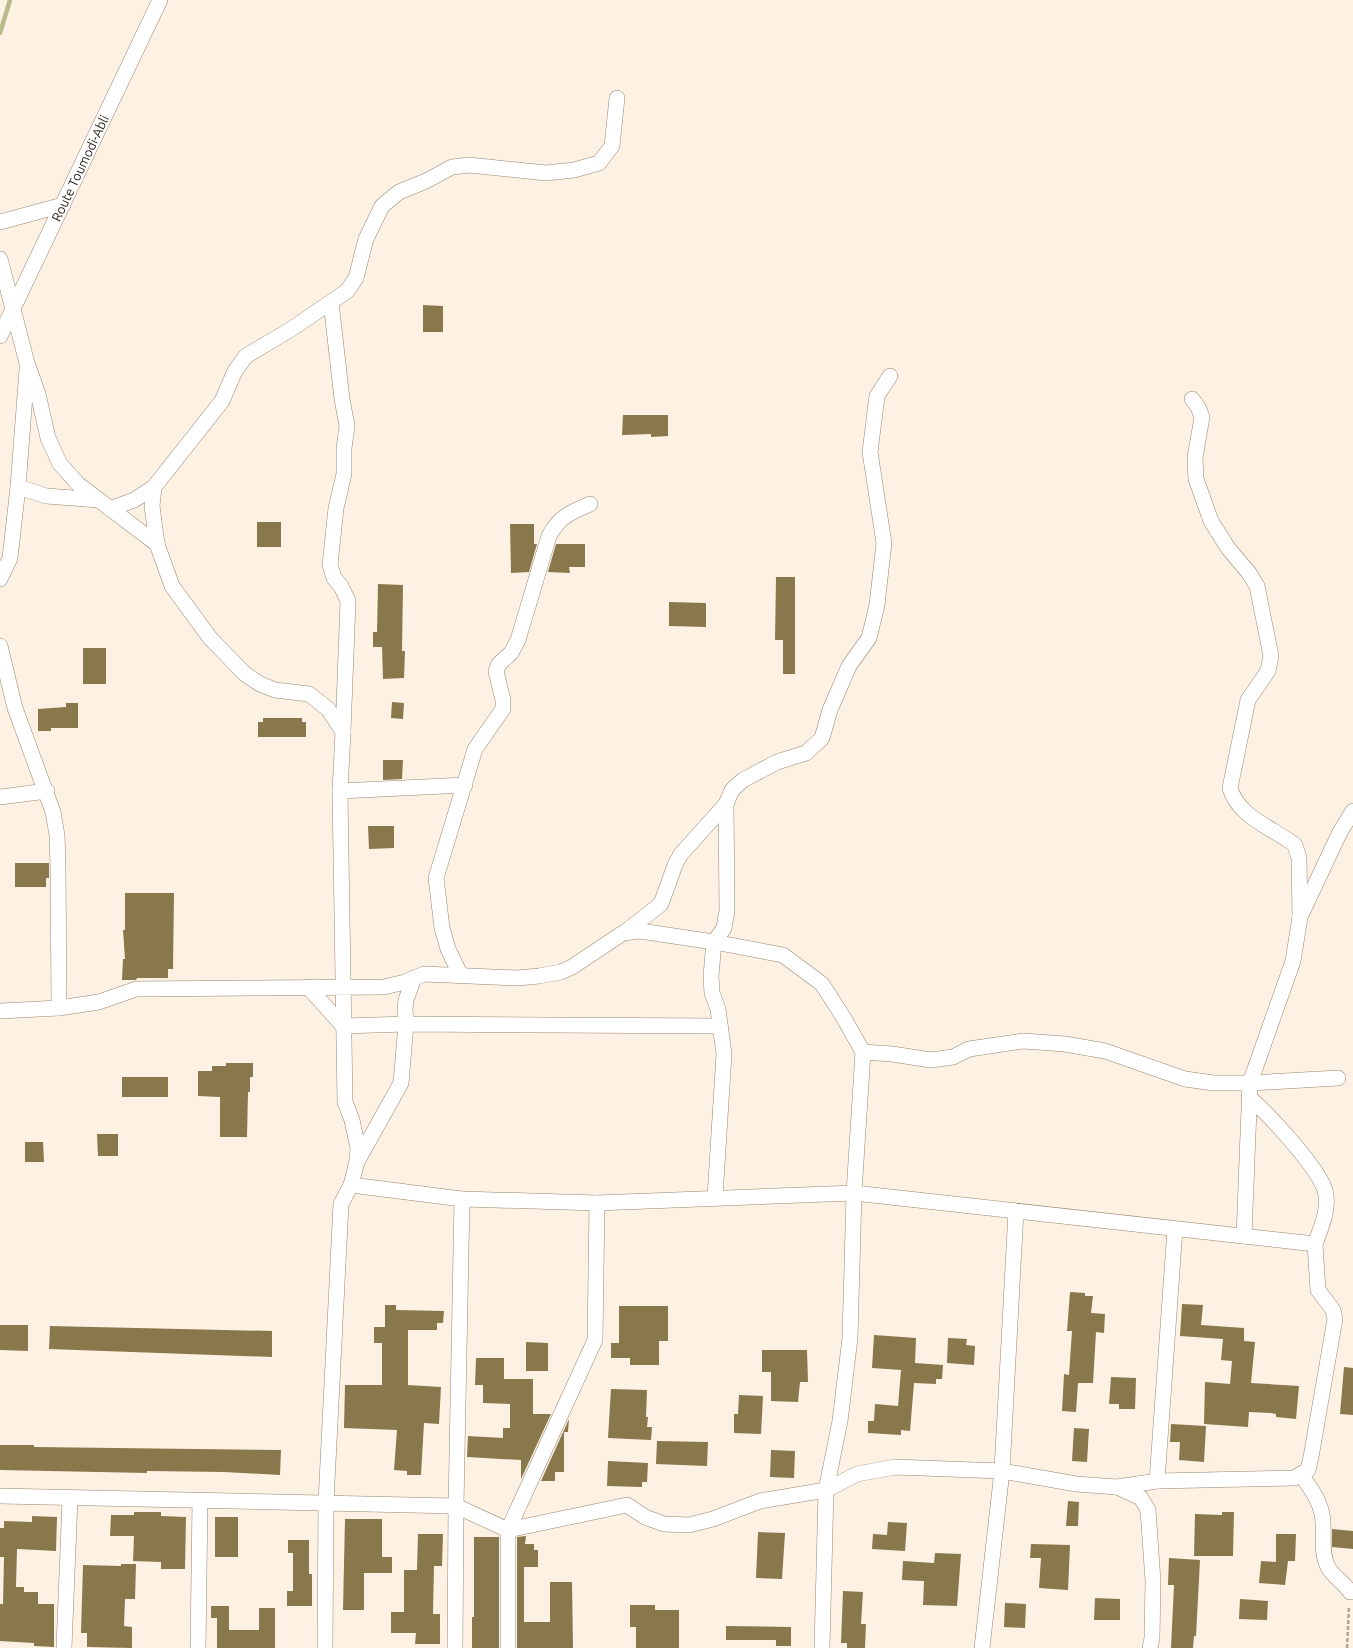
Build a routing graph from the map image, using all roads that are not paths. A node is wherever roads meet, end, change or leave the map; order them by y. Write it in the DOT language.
graph roads {
  1 [pos="160,0"];
  2 [pos="618,98"];
  3 [pos="63,205"];
  4 [pos="0,222"];
  5 [pos="0,259"];
  6 [pos="331,302"];
  7 [pos="14,308"];
  8 [pos="0,336"];
  9 [pos="27,363"];
  10 [pos="890,376"];
  11 [pos="1192,399"];
  12 [pos="18,487"];
  13 [pos="154,487"];
  14 [pos="590,504"];
  15 [pos="104,505"];
  16 [pos="157,544"];
  17 [pos="0,579"];
  18 [pos="0,646"];
  19 [pos="343,732"];
  20 [pos="465,785"];
  21 [pos="47,791"];
  22 [pos="340,791"];
  23 [pos="0,797"];
  24 [pos="726,804"];
  25 [pos="1353,810"];
  26 [pos="1300,917"];
  27 [pos="623,933"];
  28 [pos="714,942"];
  29 [pos="460,974"];
  30 [pos="414,978"];
  31 [pos="308,987"];
  32 [pos="342,987"];
  33 [pos="59,1008"];
  34 [pos="0,1011"];
  35 [pos="406,1024"];
  36 [pos="343,1026"];
  37 [pos="720,1026"];
  38 [pos="863,1052"];
  39 [pos="1338,1078"];
  40 [pos="1249,1090"];
  41 [pos="357,1161"];
  42 [pos="351,1184"];
  43 [pos="854,1193"];
  44 [pos="715,1198"];
  45 [pos="462,1199"];
  46 [pos="597,1202"];
  47 [pos="1016,1212"];
  48 [pos="1175,1229"];
  49 [pos="1244,1236"];
  50 [pos="1315,1244"];
  51 [pos="1002,1471"];
  52 [pos="1301,1475"];
  53 [pos="1157,1481"];
  54 [pos="1118,1487"];
  55 [pos="826,1490"];
  56 [pos="0,1496"];
  57 [pos="70,1498"];
  58 [pos="200,1501"];
  59 [pos="326,1502"];
  60 [pos="456,1506"];
  61 [pos="508,1530"];
  62 [pos="1352,1592"];
  63 [pos="64,1648"];
  64 [pos="198,1648"];
  65 [pos="325,1648"];
  66 [pos="455,1648"];
  67 [pos="508,1648"];
  68 [pos="822,1648"];
  69 [pos="982,1648"];
  70 [pos="1150,1648"];
  1 -- 3 [label="street, Route Toumodi-Abli"];
  2 -- 6 [label="street"];
  3 -- 4 [label="street"];
  3 -- 7 [label="street, Route Toumodi-Abli"];
  5 -- 7 [label="street"];
  6 -- 13 [label="street"];
  6 -- 19 [label="street"];
  7 -- 8 [label="street, Route Toumodi-Abli"];
  7 -- 9 [label="street"];
  9 -- 12 [label="street"];
  9 -- 15 [label="street"];
  10 -- 24 [label="street"];
  11 -- 26 [label="street"];
  12 -- 15 [label="street"];
  12 -- 17 [label="street"];
  13 -- 15 [label="street"];
  13 -- 16 [label="street"];
  14 -- 20 [label="street"];
  15 -- 16 [label="street"];
  16 -- 19 [label="street"];
  18 -- 21 [label="street"];
  19 -- 22 [label="street"];
  20 -- 22 [label="street"];
  20 -- 29 [label="street"];
  21 -- 23 [label="street"];
  21 -- 33 [label="street"];
  22 -- 32 [label="street"];
  24 -- 27 [label="street"];
  24 -- 28 [label="street"];
  25 -- 26 [label="street"];
  26 -- 40 [label="street"];
  27 -- 28 [label="street"];
  27 -- 29 [label="street"];
  28 -- 37 [label="street"];
  28 -- 38 [label="street"];
  29 -- 30 [label="street"];
  30 -- 32 [label="street"];
  30 -- 35 [label="street"];
  31 -- 32 [label="street"];
  31 -- 33 [label="street"];
  31 -- 36 [label="street"];
  32 -- 36 [label="street"];
  33 -- 34 [label="street"];
  35 -- 36 [label="street"];
  35 -- 37 [label="street"];
  35 -- 41 [label="street"];
  36 -- 41 [label="street"];
  37 -- 44 [label="street"];
  38 -- 40 [label="street"];
  38 -- 43 [label="street"];
  39 -- 40 [label="street"];
  40 -- 49 [label="street"];
  40 -- 50 [label="street"];
  41 -- 42 [label="street"];
  42 -- 45 [label="street"];
  42 -- 59 [label="street"];
  43 -- 44 [label="street"];
  43 -- 47 [label="street"];
  43 -- 55 [label="street"];
  44 -- 46 [label="street"];
  45 -- 46 [label="street"];
  45 -- 60 [label="street"];
  46 -- 61 [label="street"];
  47 -- 48 [label="street"];
  47 -- 51 [label="street"];
  48 -- 49 [label="street"];
  48 -- 53 [label="street"];
  49 -- 50 [label="street"];
  50 -- 52 [label="street"];
  51 -- 54 [label="street"];
  51 -- 55 [label="street"];
  51 -- 69 [label="street"];
  52 -- 53 [label="street"];
  52 -- 62 [label="street"];
  53 -- 54 [label="street"];
  54 -- 70 [label="street"];
  55 -- 61 [label="street"];
  55 -- 68 [label="street"];
  56 -- 57 [label="street"];
  57 -- 58 [label="street"];
  57 -- 63 [label="street"];
  58 -- 59 [label="street"];
  58 -- 64 [label="street"];
  59 -- 60 [label="street"];
  59 -- 65 [label="street"];
  60 -- 61 [label="street"];
  60 -- 66 [label="street"];
  61 -- 67 [label="street"];
}
